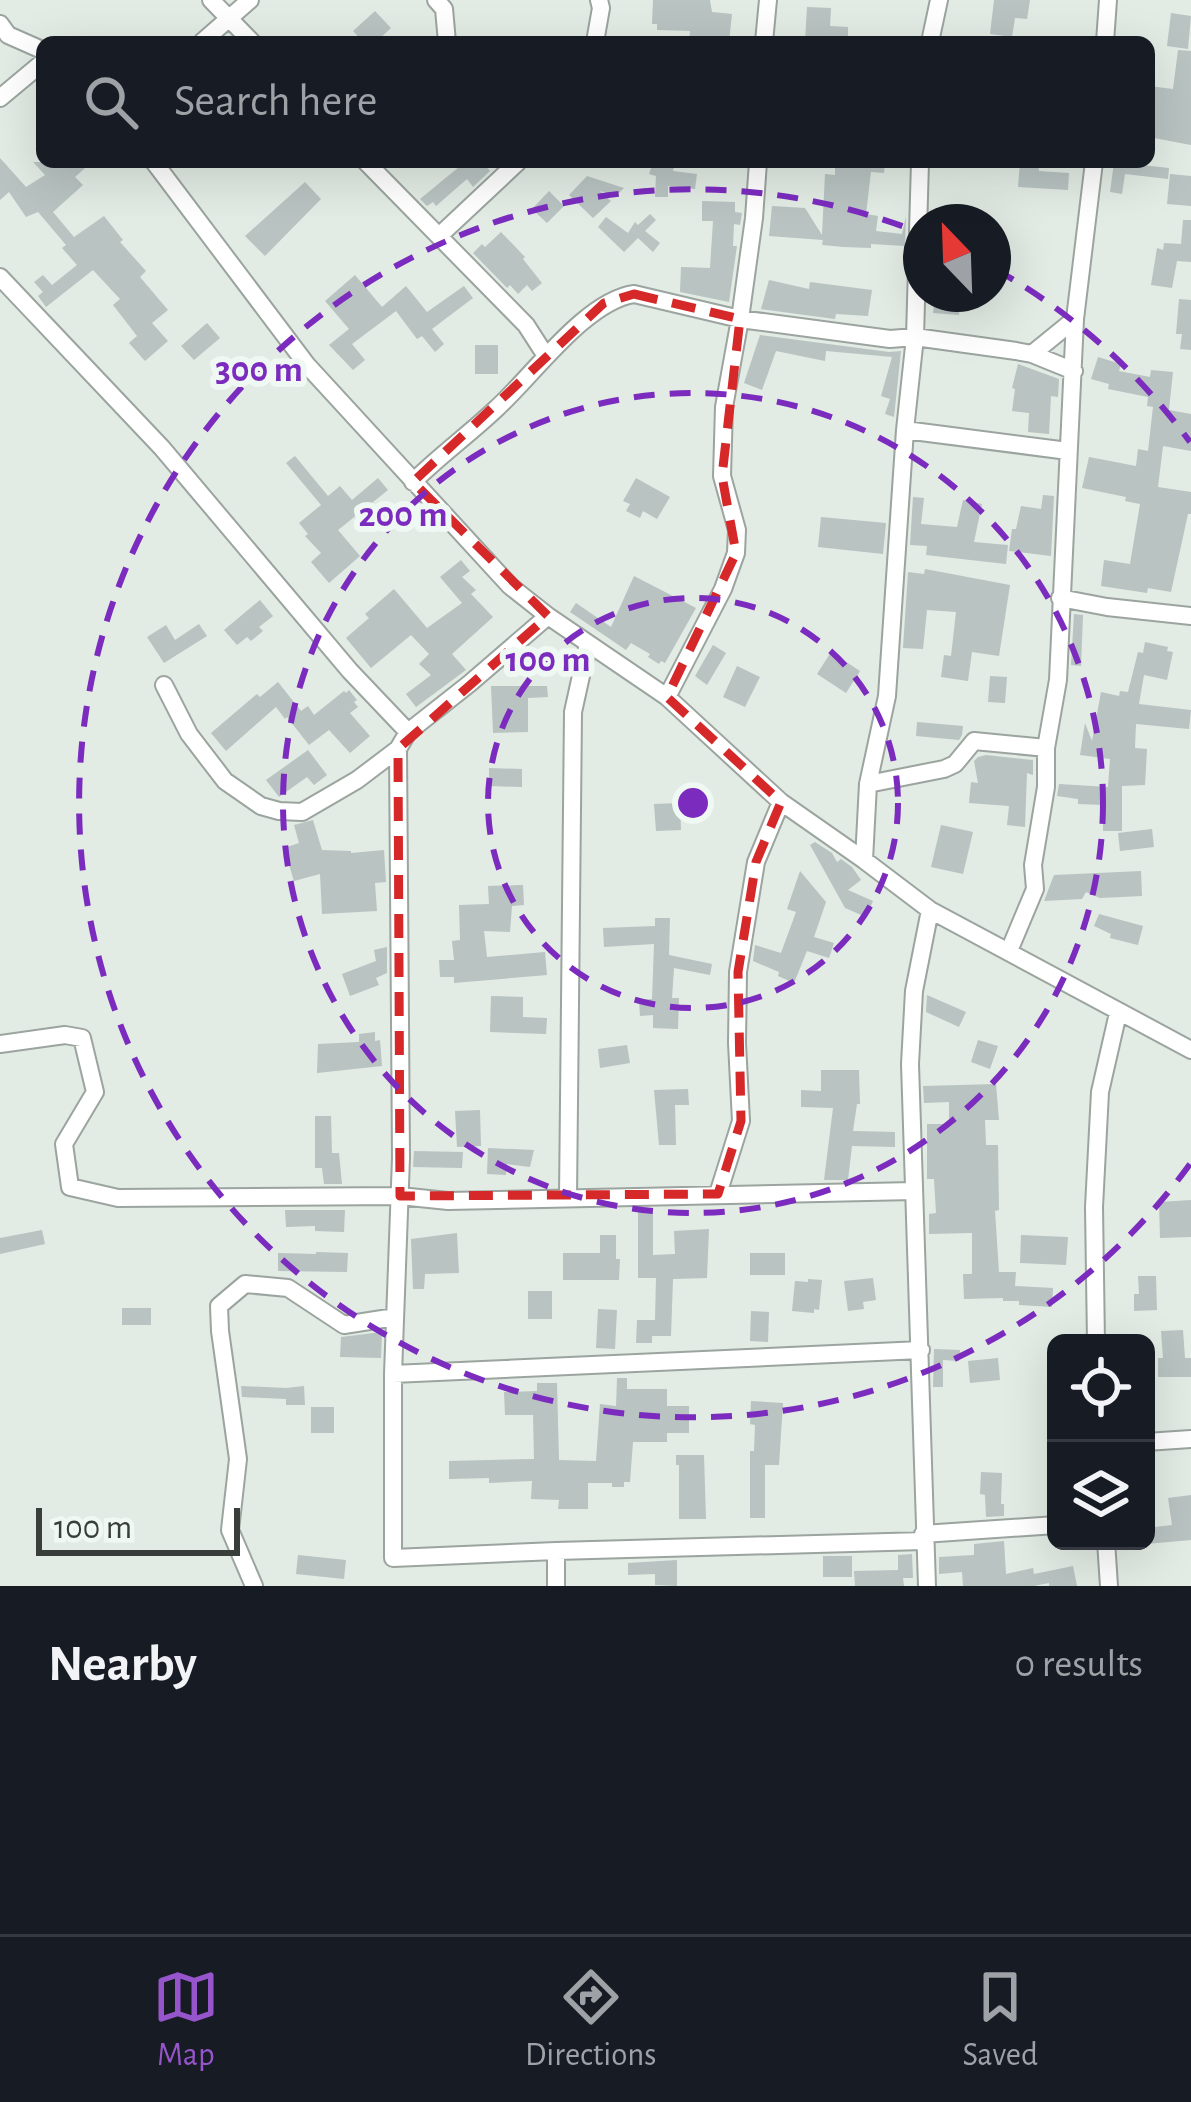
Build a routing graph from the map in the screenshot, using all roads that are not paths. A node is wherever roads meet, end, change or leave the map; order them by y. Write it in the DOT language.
graph roads {
  1 [pos="211,0"];
  2 [pos="250,0"];
  3 [pos="436,0"];
  4 [pos="599,0"];
  5 [pos="768,0"];
  6 [pos="939,0"];
  7 [pos="1108,0"];
  8 [pos="230,19"];
  9 [pos="0,24"];
  10 [pos="209,36"];
  11 [pos="246,36"];
  12 [pos="446,36"];
  13 [pos="596,36"];
  14 [pos="765,36"];
  15 [pos="931,36"];
  16 [pos="1105,36"];
  17 [pos="36,47"];
  18 [pos="36,68"];
  19 [pos="0,98"];
  20 [pos="159,168"];
  21 [pos="372,168"];
  22 [pos="512,168"];
  23 [pos="758,168"];
  24 [pos="920,168"];
  25 [pos="1093,168"];
  26 [pos="439,236"];
  27 [pos="0,277"];
  28 [pos="740,319"];
  29 [pos="1076,319"];
  30 [pos="916,337"];
  31 [pos="1032,354"];
  32 [pos="546,356"];
  33 [pos="1074,371"];
  34 [pos="905,430"];
  35 [pos="1068,451"];
  36 [pos="413,482"];
  37 [pos="1060,598"];
  38 [pos="548,616"];
  39 [pos="1191,616"];
  40 [pos="588,644"];
  41 [pos="164,685"];
  42 [pos="667,697"];
  43 [pos="408,732"];
  44 [pos="1046,748"];
  45 [pos="398,749"];
  46 [pos="868,784"];
  47 [pos="781,802"];
  48 [pos="864,860"];
  49 [pos="931,910"];
  50 [pos="1009,951"];
  51 [pos="1118,1013"];
  52 [pos="0,1043"];
  53 [pos="1191,1050"];
  54 [pos="914,1191"];
  55 [pos="718,1194"];
  56 [pos="400,1196"];
  57 [pos="568,1198"];
  58 [pos="395,1317"];
  59 [pos="1096,1334"];
  60 [pos="921,1350"];
  61 [pos="393,1374"];
  62 [pos="1191,1438"];
  63 [pos="1155,1441"];
  64 [pos="1047,1526"];
  65 [pos="923,1538"];
  66 [pos="1107,1550"];
  67 [pos="556,1551"];
  68 [pos="254,1586"];
  69 [pos="556,1586"];
  70 [pos="927,1586"];
  71 [pos="1109,1586"];
  1 -- 8 [label="street"];
  2 -- 8 [label="street"];
  3 -- 12 [label="street"];
  4 -- 13 [label="street"];
  5 -- 14 [label="street"];
  6 -- 15 [label="street"];
  7 -- 16 [label="street"];
  8 -- 10 [label="street"];
  8 -- 11 [label="street"];
  9 -- 17 [label="street"];
  18 -- 19 [label="street"];
  20 -- 36 [label="street"];
  21 -- 26 [label="street"];
  22 -- 26 [label="street"];
  23 -- 28 [label="street"];
  24 -- 30 [label="street"];
  25 -- 29 [label="street"];
  26 -- 32 [label="street"];
  27 -- 43 [label="street"];
  28 -- 30 [label="street"];
  28 -- 32 [label="street"];
  28 -- 42 [label="street"];
  29 -- 31 [label="street"];
  29 -- 33 [label="street"];
  30 -- 31 [label="street"];
  30 -- 34 [label="street"];
  31 -- 33 [label="street"];
  32 -- 36 [label="street"];
  33 -- 35 [label="street"];
  34 -- 35 [label="street"];
  34 -- 46 [label="street"];
  35 -- 37 [label="street"];
  36 -- 38 [label="street"];
  37 -- 39 [label="street"];
  37 -- 44 [label="street"];
  38 -- 40 [label="street"];
  38 -- 43 [label="street"];
  40 -- 42 [label="street"];
  40 -- 57 [label="street"];
  41 -- 45 [label="street"];
  42 -- 47 [label="street"];
  43 -- 45 [label="street"];
  44 -- 46 [label="street"];
  44 -- 50 [label="street"];
  45 -- 56 [label="street"];
  46 -- 48 [label="street"];
  47 -- 48 [label="street"];
  47 -- 55 [label="street"];
  48 -- 49 [label="street"];
  49 -- 50 [label="street"];
  49 -- 54 [label="street"];
  50 -- 51 [label="street"];
  51 -- 53 [label="street"];
  51 -- 59 [label="street"];
  52 -- 56 [label="street"];
  54 -- 55 [label="street"];
  54 -- 60 [label="street"];
  55 -- 57 [label="street"];
  56 -- 57 [label="street"];
  56 -- 58 [label="street"];
  58 -- 61 [label="street"];
  58 -- 68 [label="street"];
  60 -- 61 [label="street"];
  60 -- 65 [label="street"];
  61 -- 67 [label="street"];
  62 -- 63 [label="street"];
  64 -- 65 [label="street"];
  65 -- 67 [label="street"];
  65 -- 70 [label="street"];
  66 -- 71 [label="street"];
  67 -- 69 [label="street"];
}
